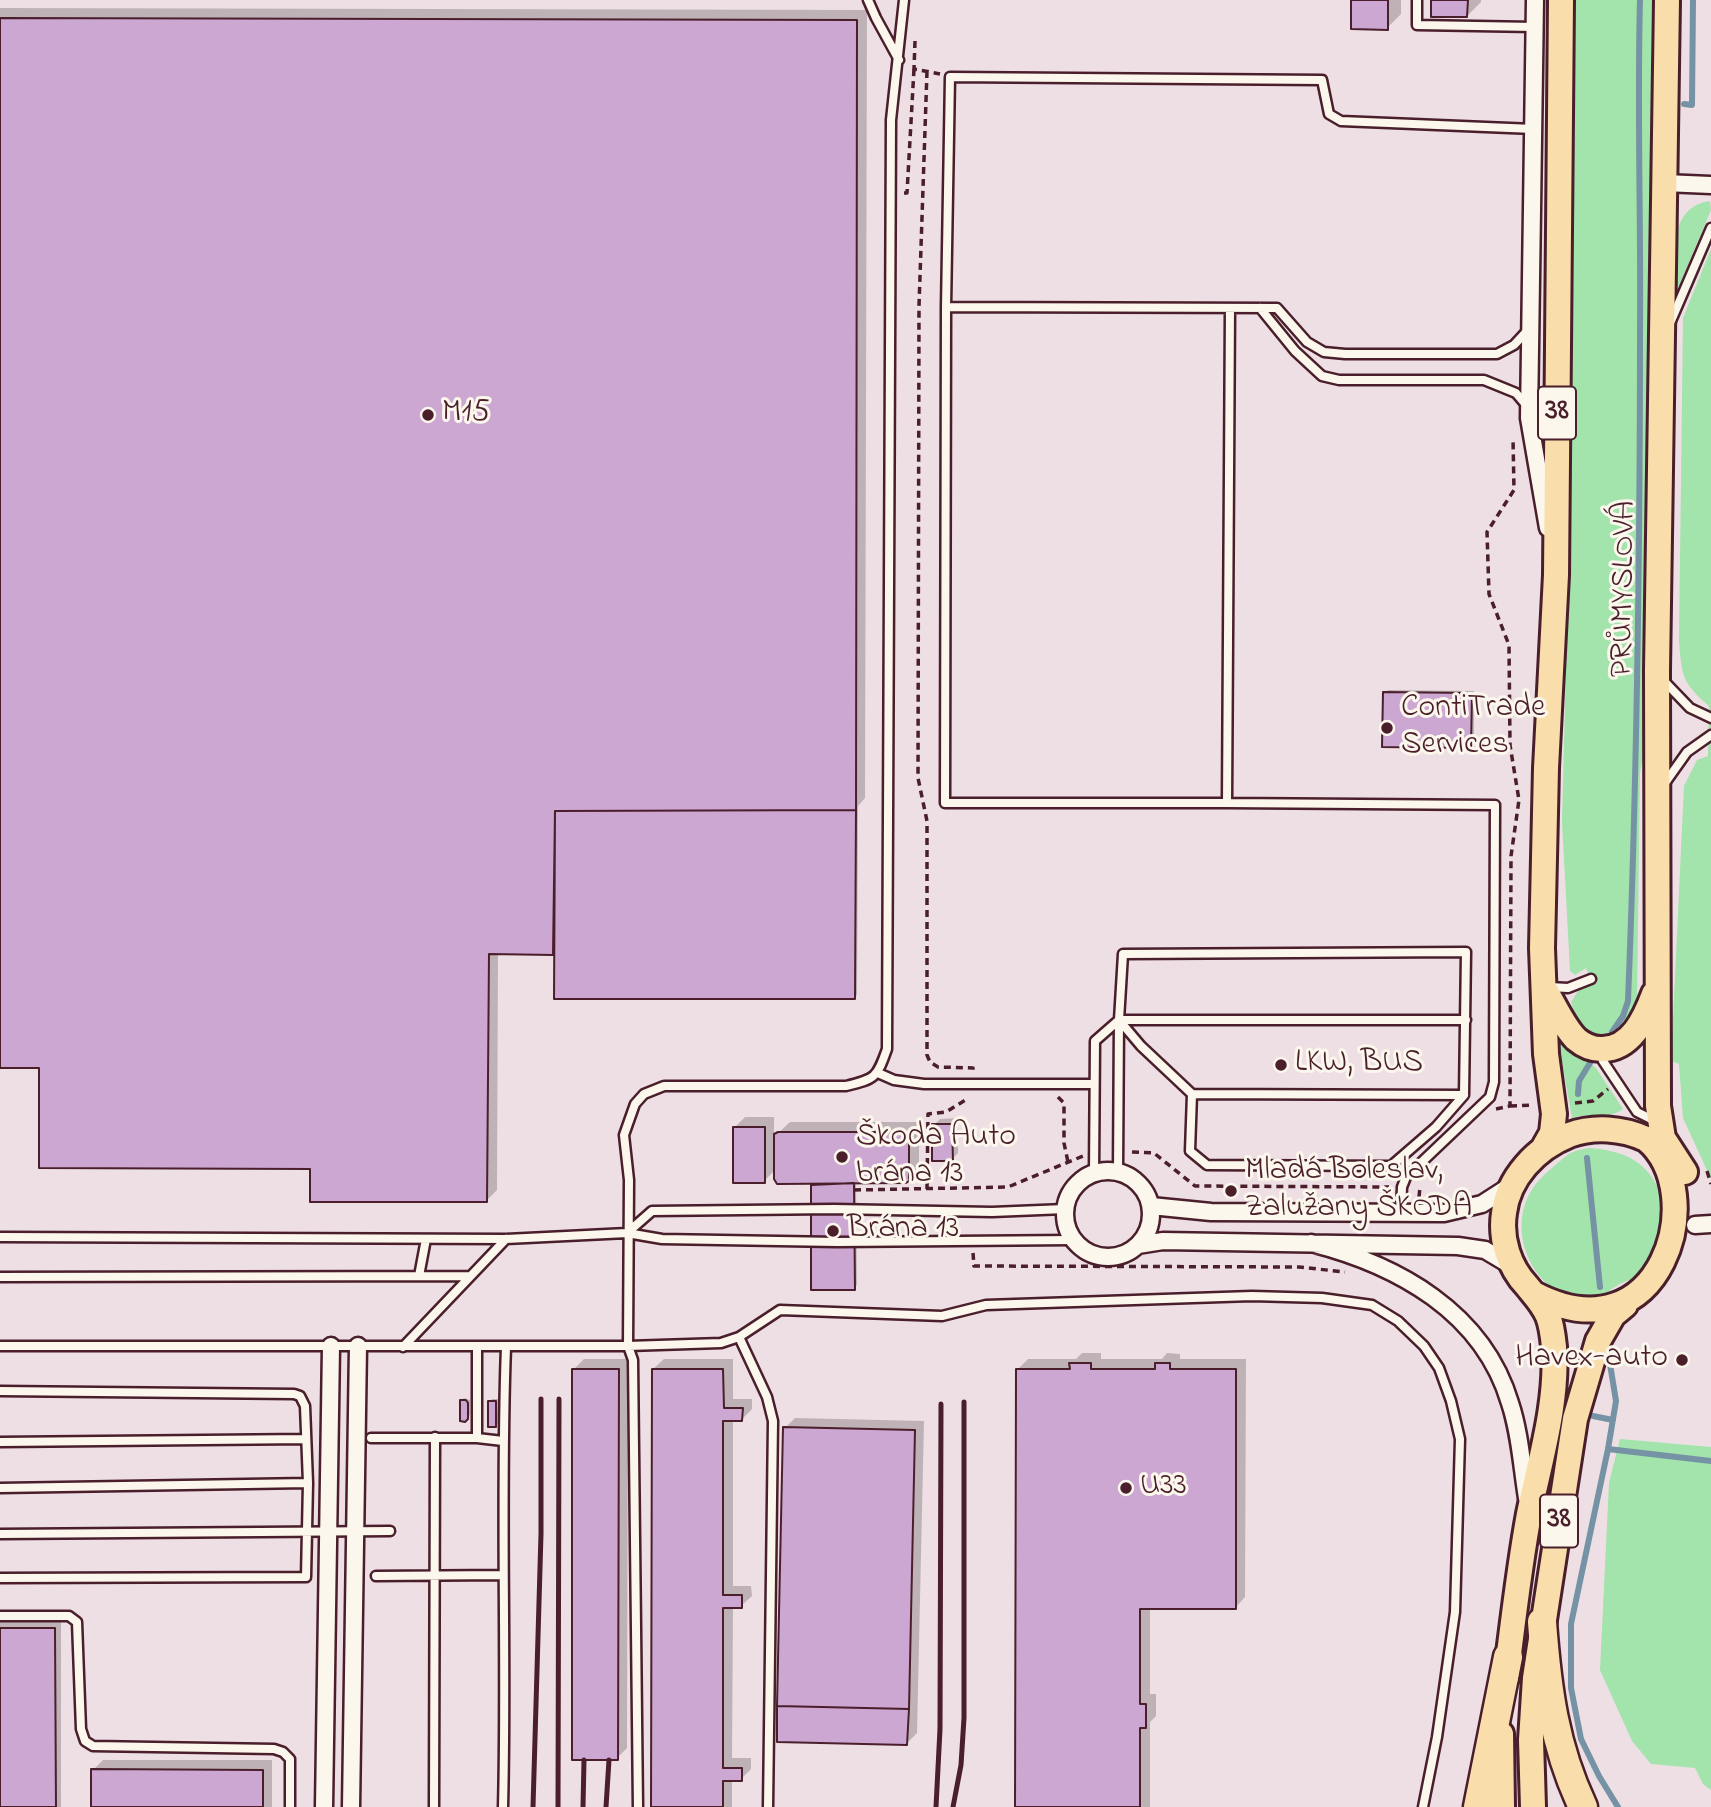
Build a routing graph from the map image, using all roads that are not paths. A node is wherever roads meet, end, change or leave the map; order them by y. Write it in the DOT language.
graph roads {
  1 [pos="869,0"];
  2 [pos="904,0"];
  3 [pos="1417,0"];
  4 [pos="1535,0"];
  5 [pos="1561,0"];
  6 [pos="1667,0"];
  7 [pos="1535,27"];
  8 [pos="899,60"];
  9 [pos="1534,129"];
  10 [pos="1664,183"];
  11 [pos="1711,186"];
  12 [pos="1711,228"];
  13 [pos="946,307"];
  14 [pos="1230,308"];
  15 [pos="1261,308"];
  16 [pos="1530,328"];
  17 [pos="1663,340"];
  18 [pos="1529,409"];
  19 [pos="1556,576"];
  20 [pos="1657,670"];
  21 [pos="1711,718"];
  22 [pos="1711,735"];
  23 [pos="1658,794"];
  24 [pos="1227,803"];
  25 [pos="1657,976"];
  26 [pos="1591,979"];
  27 [pos="1543,986"];
  28 [pos="1119,1020"];
  29 [pos="1466,1020"];
  30 [pos="1603,1061"];
  31 [pos="878,1073"];
  32 [pos="1094,1084"];
  33 [pos="1192,1094"];
  34 [pos="1464,1095"];
  35 [pos="1659,1123"];
  36 [pos="1544,1149"];
  37 [pos="1118,1171"];
  38 [pos="1685,1171"];
  39 [pos="1094,1172"];
  40 [pos="1512,1185"];
  41 [pos="1151,1206"];
  42 [pos="1065,1209"];
  43 [pos="1401,1213"];
  44 [pos="1703,1225"];
  45 [pos="627,1233"];
  46 [pos="0,1237"];
  47 [pos="426,1239"];
  48 [pos="506,1239"];
  49 [pos="1073,1240"];
  50 [pos="1311,1243"];
  51 [pos="1138,1245"];
  52 [pos="1513,1267"];
  53 [pos="419,1276"];
  54 [pos="470,1276"];
  55 [pos="0,1277"];
  56 [pos="1534,1294"];
  57 [pos="1625,1305"];
  58 [pos="739,1337"];
  59 [pos="0,1346"];
  60 [pos="331,1346"];
  61 [pos="358,1346"];
  62 [pos="628,1346"];
  63 [pos="403,1347"];
  64 [pos="477,1347"];
  65 [pos="506,1347"];
  66 [pos="0,1391"];
  67 [pos="435,1437"];
  68 [pos="371,1438"];
  69 [pos="477,1438"];
  70 [pos="306,1439"];
  71 [pos="503,1441"];
  72 [pos="0,1442"];
  73 [pos="308,1483"];
  74 [pos="0,1488"];
  75 [pos="1529,1514"];
  76 [pos="307,1531"];
  77 [pos="328,1531"];
  78 [pos="356,1531"];
  79 [pos="390,1531"];
  80 [pos="0,1534"];
  81 [pos="503,1575"];
  82 [pos="376,1576"];
  83 [pos="436,1577"];
  84 [pos="0,1578"];
  85 [pos="0,1616"];
  86 [pos="1542,1622"];
  87 [pos="1508,1657"];
  88 [pos="290,1807"];
  89 [pos="324,1807"];
  90 [pos="351,1807"];
  91 [pos="434,1807"];
  92 [pos="503,1807"];
  93 [pos="638,1807"];
  94 [pos="768,1807"];
  95 [pos="1423,1807"];
  96 [pos="1478,1807"];
  97 [pos="1502,1807"];
  98 [pos="1533,1807"];
  99 [pos="1583,1807"];
  1 -- 8 [label="lane"];
  2 -- 8 [label="lane"];
  3 -- 7 [label="lane"];
  4 -- 7 [label="street"];
  5 -- 19 [label="main road, 38"];
  6 -- 10 [label="main road, PRŮMYSLOVÁ / 38"];
  7 -- 9 [label="street"];
  8 -- 31 [label="lane"];
  9 -- 13 [label="lane"];
  9 -- 16 [label="street"];
  10 -- 11 [label="street"];
  10 -- 17 [label="main road, PRŮMYSLOVÁ / 38"];
  12 -- 17 [label="lane"];
  13 -- 14 [label="lane"];
  13 -- 24 [label="lane"];
  14 -- 15 [label="lane"];
  14 -- 24 [label="lane"];
  15 -- 16 [label="lane"];
  15 -- 18 [label="lane"];
  16 -- 18 [label="street"];
  17 -- 20 [label="main road, PRŮMYSLOVÁ / 38"];
  18 -- 19 [label="street"];
  19 -- 27 [label="main road, 38"];
  20 -- 21 [label="lane"];
  20 -- 23 [label="main road, PRŮMYSLOVÁ / 38"];
  22 -- 23 [label="lane"];
  23 -- 25 [label="main road, PRŮMYSLOVÁ / 38"];
  24 -- 43 [label="lane"];
  25 -- 27 [label="main road"];
  25 -- 35 [label="main road, PRŮMYSLOVÁ / 38"];
  26 -- 27 [label="lane"];
  27 -- 36 [label="main road, 38"];
  28 -- 29 [label="lane"];
  28 -- 29 [label="lane"];
  28 -- 32 [label="lane"];
  28 -- 33 [label="lane"];
  28 -- 37 [label="lane"];
  29 -- 34 [label="lane"];
  30 -- 35 [label="lane"];
  31 -- 32 [label="lane"];
  31 -- 45 [label="lane"];
  32 -- 39 [label="lane"];
  33 -- 34 [label="lane"];
  33 -- 34 [label="lane"];
  35 -- 38 [label="main road, PRŮMYSLOVÁ / 38"];
  36 -- 38 [label="main road"];
  36 -- 40 [label="main road, 38"];
  37 -- 39 [label="street"];
  37 -- 41 [label="street"];
  38 -- 44 [label="main road, 38"];
  39 -- 42 [label="street"];
  40 -- 43 [label="street"];
  40 -- 52 [label="main road, 38"];
  41 -- 43 [label="street"];
  41 -- 51 [label="street"];
  42 -- 45 [label="lane"];
  42 -- 49 [label="street"];
  44 -- 57 [label="main road, 38"];
  45 -- 48 [label="lane"];
  45 -- 49 [label="lane"];
  45 -- 62 [label="lane"];
  46 -- 47 [label="lane"];
  47 -- 48 [label="lane"];
  47 -- 53 [label="lane"];
  48 -- 54 [label="lane"];
  49 -- 51 [label="street"];
  50 -- 51 [label="street"];
  50 -- 52 [label="street"];
  50 -- 75 [label="street"];
  52 -- 56 [label="main road, 38"];
  53 -- 54 [label="lane"];
  53 -- 55 [label="lane"];
  54 -- 63 [label="lane"];
  56 -- 57 [label="main road"];
  56 -- 75 [label="main road, 38"];
  57 -- 86 [label="main road, 38"];
  58 -- 62 [label="lane"];
  58 -- 94 [label="lane"];
  58 -- 95 [label="lane"];
  59 -- 60 [label="lane"];
  60 -- 61 [label="lane"];
  60 -- 77 [label="street"];
  61 -- 63 [label="lane"];
  61 -- 78 [label="street"];
  62 -- 65 [label="lane"];
  62 -- 93 [label="lane"];
  63 -- 64 [label="lane"];
  64 -- 65 [label="lane"];
  64 -- 69 [label="lane"];
  65 -- 71 [label="lane"];
  66 -- 70 [label="lane"];
  67 -- 68 [label="lane"];
  67 -- 69 [label="lane"];
  67 -- 83 [label="lane"];
  69 -- 71 [label="lane"];
  70 -- 72 [label="lane"];
  70 -- 73 [label="lane"];
  71 -- 81 [label="lane"];
  73 -- 74 [label="lane"];
  73 -- 76 [label="lane"];
  75 -- 87 [label="main road, 38"];
  76 -- 77 [label="lane"];
  76 -- 80 [label="lane"];
  76 -- 84 [label="lane"];
  77 -- 78 [label="lane"];
  77 -- 89 [label="street"];
  78 -- 79 [label="lane"];
  78 -- 90 [label="street"];
  81 -- 83 [label="lane"];
  81 -- 92 [label="lane"];
  82 -- 83 [label="lane"];
  83 -- 91 [label="lane"];
  85 -- 88 [label="lane"];
  86 -- 98 [label="main road, 38"];
  86 -- 99 [label="highway"];
  87 -- 96 [label="highway"];
  87 -- 97 [label="main road, 38"];
}
